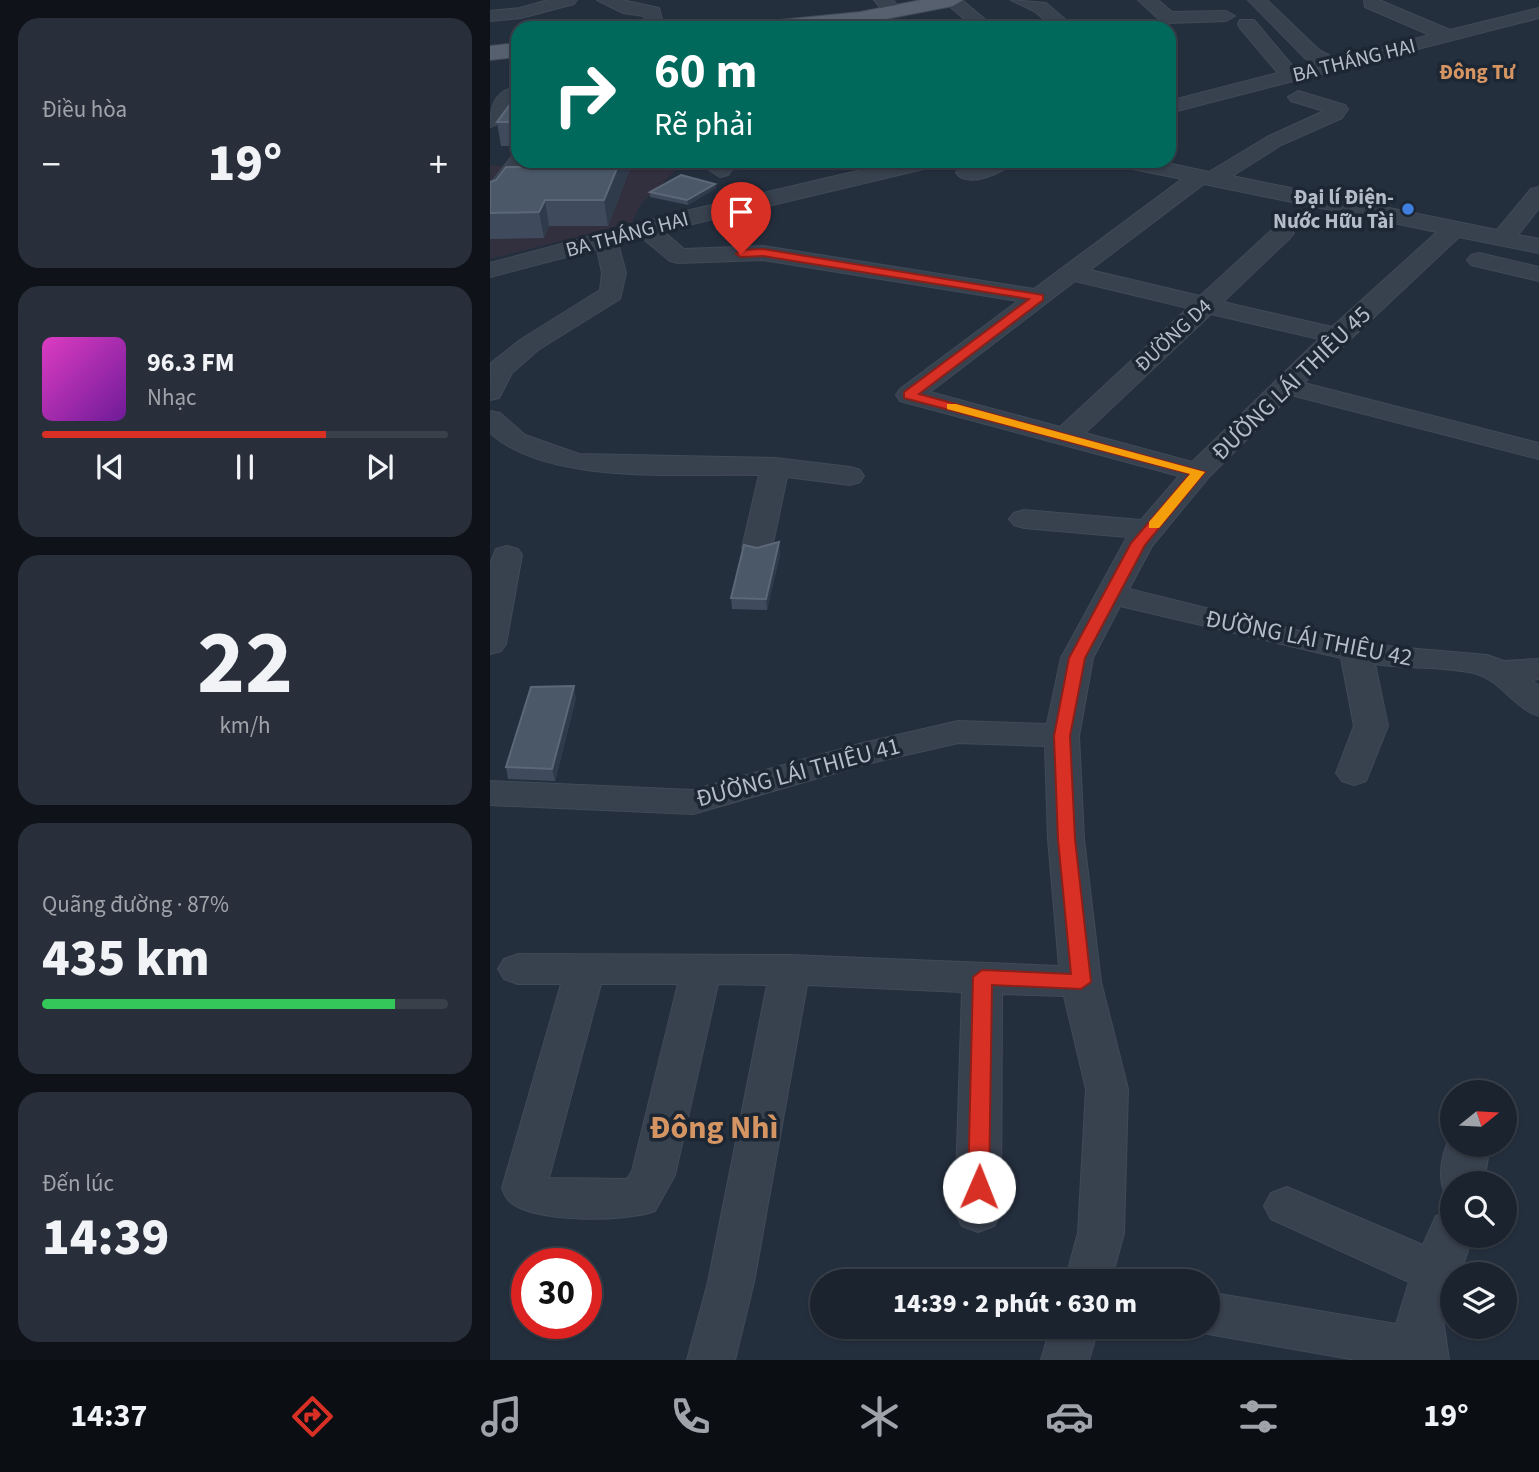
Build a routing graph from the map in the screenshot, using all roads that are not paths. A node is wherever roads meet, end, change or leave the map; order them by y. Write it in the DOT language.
graph roads {
  1 [pos="568,0"];
  2 [pos="606,0"];
  3 [pos="952,0"];
  4 [pos="1020,0"];
  5 [pos="1147,0"];
  6 [pos="1257,0"];
  7 [pos="1000,1"];
  8 [pos="1371,3"];
  9 [pos="490,5"];
  10 [pos="888,6"];
  11 [pos="521,13"];
  12 [pos="1539,13"];
  13 [pos="490,16"];
  14 [pos="1226,16"];
  15 [pos="521,21"];
  16 [pos="654,21"];
  17 [pos="826,21"];
  18 [pos="978,21"];
  19 [pos="1031,21"];
  20 [pos="1057,21"];
  21 [pos="1165,21"];
  22 [pos="1176,22"];
  23 [pos="1503,22"];
  24 [pos="1247,24"];
  25 [pos="511,31"];
  26 [pos="1448,36"];
  27 [pos="1539,36"];
  28 [pos="506,51"];
  29 [pos="1333,65"];
  30 [pos="1290,76"];
  31 [pos="490,91"];
  32 [pos="511,94"];
  33 [pos="1176,94"];
  34 [pos="1298,97"];
  35 [pos="511,98"];
  36 [pos="1191,101"];
  37 [pos="1176,105"];
  38 [pos="490,121"];
  39 [pos="514,168"];
  40 [pos="900,168"];
  41 [pos="988,168"];
  42 [pos="1161,168"];
  43 [pos="967,173"];
  44 [pos="1207,177"];
  45 [pos="1539,194"];
  46 [pos="490,199"];
  47 [pos="646,229"];
  48 [pos="1455,229"];
  49 [pos="1282,233"];
  50 [pos="1503,238"];
  51 [pos="605,239"];
  52 [pos="1539,246"];
  53 [pos="1479,260"];
  54 [pos="490,270"];
  55 [pos="1071,273"];
  56 [pos="1539,274"];
  57 [pos="1039,297"];
  58 [pos="1205,305"];
  59 [pos="1337,336"];
  60 [pos="1286,386"];
  61 [pos="490,393"];
  62 [pos="490,419"];
  63 [pos="1065,437"];
  64 [pos="1539,451"];
  65 [pos="775,467"];
  66 [pos="1198,472"];
  67 [pos="850,476"];
  68 [pos="1024,519"];
  69 [pos="1150,530"];
  70 [pos="757,548"];
  71 [pos="508,555"];
  72 [pos="1110,594"];
  73 [pos="490,644"];
  74 [pos="1356,651"];
  75 [pos="1539,669"];
  76 [pos="1497,672"];
  77 [pos="1539,705"];
  78 [pos="1062,736"];
  79 [pos="1354,774"];
  80 [pos="490,793"];
  81 [pos="518,969"];
  82 [pos="585,969"];
  83 [pos="702,970"];
  84 [pos="790,970"];
  85 [pos="982,977"];
  86 [pos="1081,982"];
  87 [pos="1287,1206"];
  88 [pos="978,1213"];
  89 [pos="1446,1248"];
  90 [pos="1090,1269"];
  91 [pos="1437,1273"];
  92 [pos="1220,1315"];
  93 [pos="1071,1339"];
  94 [pos="1424,1355"];
  95 [pos="712,1360"];
  96 [pos="1065,1360"];
  1 -- 11 [label="street"];
  2 -- 16 [label="street"];
  3 -- 10 [label="main road"];
  3 -- 18 [label="street"];
  4 -- 20 [label="street"];
  5 -- 21 [label="street"];
  6 -- 29 [label="street"];
  7 -- 19 [label="street"];
  8 -- 26 [label="street"];
  9 -- 11 [label="street"];
  10 -- 17 [label="main road"];
  11 -- 13 [label="street"];
  11 -- 15 [label="street"];
  12 -- 23 [label="street, BA THÁNG HAI"];
  14 -- 22 [label="street"];
  23 -- 26 [label="street, BA THÁNG HAI"];
  23 -- 27 [label="street"];
  24 -- 30 [label="street"];
  25 -- 28 [label="street"];
  26 -- 29 [label="street, BA THÁNG HAI"];
  29 -- 30 [label="street, BA THÁNG HAI"];
  30 -- 36 [label="street, BA THÁNG HAI"];
  31 -- 32 [label="street"];
  33 -- 36 [label="street"];
  34 -- 44 [label="street"];
  35 -- 38 [label="street"];
  36 -- 37 [label="street, BA THÁNG HAI"];
  39 -- 46 [label="street"];
  40 -- 47 [label="street, BA THÁNG HAI"];
  41 -- 43 [label="street"];
  42 -- 44 [label="street"];
  44 -- 48 [label="street"];
  44 -- 55 [label="street"];
  45 -- 50 [label="street"];
  47 -- 51 [label="street, BA THÁNG HAI"];
  47 -- 57 [label="street"];
  48 -- 50 [label="street"];
  48 -- 59 [label="street, ĐƯỜNG LÁI THIÊU 45"];
  49 -- 58 [label="street, ĐƯỜNG D4"];
  50 -- 52 [label="street"];
  51 -- 54 [label="street, BA THÁNG HAI"];
  51 -- 61 [label="street"];
  53 -- 56 [label="street"];
  55 -- 57 [label="street"];
  55 -- 58 [label="street"];
  57 -- 63 [label="street"];
  58 -- 59 [label="street"];
  58 -- 63 [label="street, ĐƯỜNG D4"];
  59 -- 60 [label="street, ĐƯỜNG LÁI THIÊU 45"];
  60 -- 64 [label="street"];
  60 -- 66 [label="street, ĐƯỜNG LÁI THIÊU 45"];
  62 -- 65 [label="street"];
  63 -- 66 [label="street"];
  65 -- 67 [label="street"];
  65 -- 70 [label="street"];
  66 -- 69 [label="street, ĐƯỜNG LÁI THIÊU 45"];
  68 -- 69 [label="street"];
  69 -- 72 [label="street, ĐƯỜNG LÁI THIÊU 45"];
  71 -- 73 [label="street"];
  72 -- 74 [label="street, ĐƯỜNG LÁI THIÊU 42"];
  72 -- 78 [label="street, ĐƯỜNG LÁI THIÊU 45"];
  74 -- 76 [label="street, ĐƯỜNG LÁI THIÊU 42"];
  74 -- 79 [label="street"];
  75 -- 76 [label="street"];
  76 -- 77 [label="street, ĐƯỜNG LÁI THIÊU 42"];
  78 -- 80 [label="street, ĐƯỜNG LÁI THIÊU 41"];
  78 -- 86 [label="street, ĐƯỜNG LÁI THIÊU 45"];
  81 -- 82 [label="street"];
  82 -- 83 [label="street"];
  82 -- 83 [label="street"];
  83 -- 84 [label="street"];
  84 -- 85 [label="street"];
  84 -- 95 [label="street"];
  85 -- 86 [label="street"];
  85 -- 88 [label="street"];
  86 -- 90 [label="street, ĐƯỜNG LÁI THIÊU 45"];
  87 -- 91 [label="street"];
  89 -- 91 [label="street"];
  91 -- 94 [label="street"];
  92 -- 94 [label="street"];
  93 -- 96 [label="street"];
}
